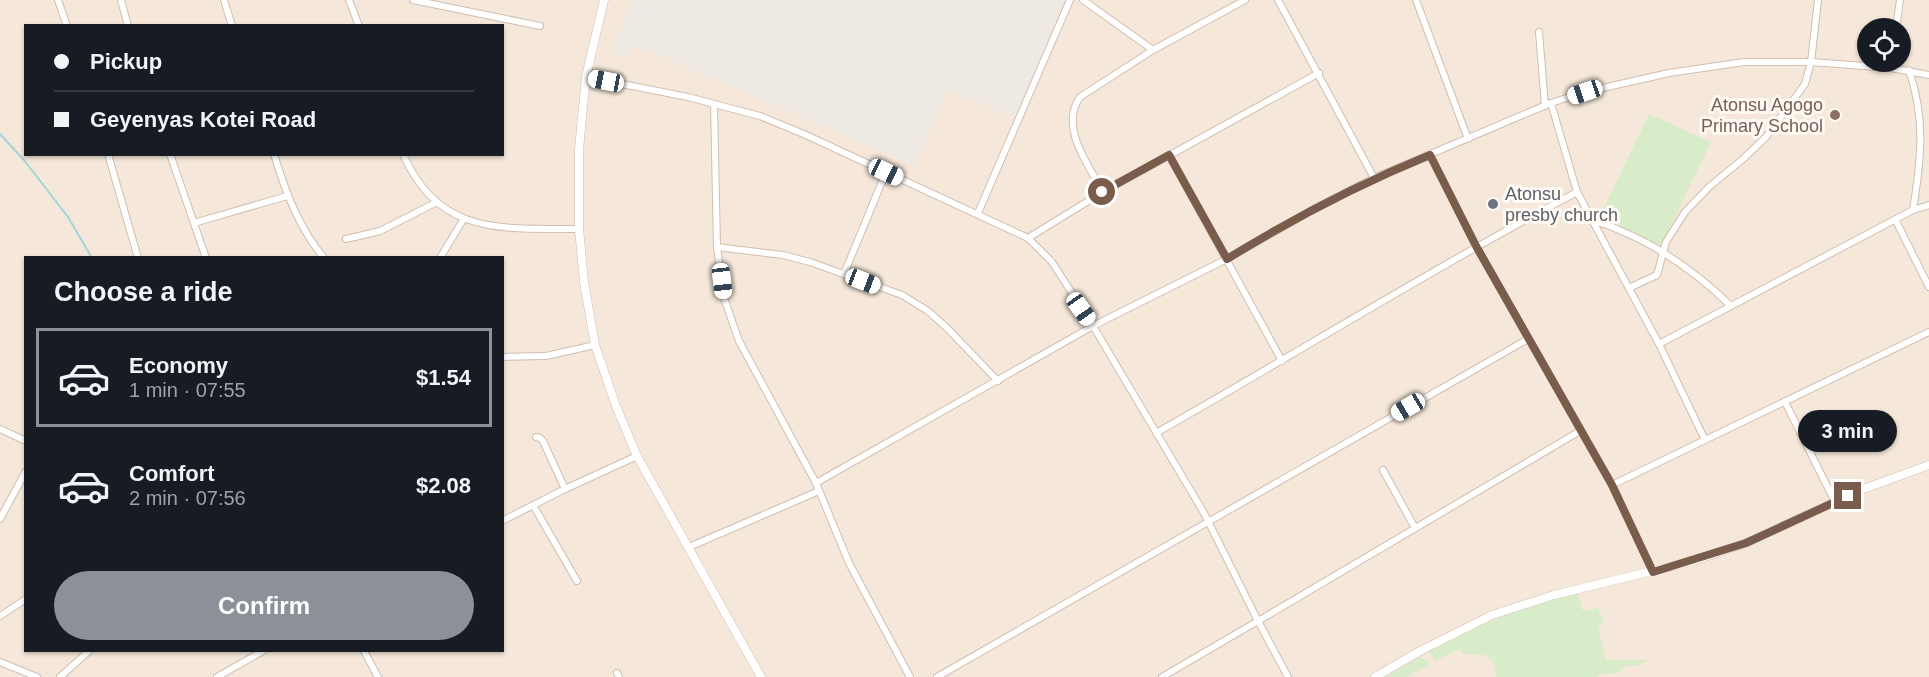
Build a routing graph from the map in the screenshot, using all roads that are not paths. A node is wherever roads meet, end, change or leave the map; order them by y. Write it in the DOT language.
graph roads {
  1 [pos="58,0"];
  2 [pos="121,0"];
  3 [pos="224,0"];
  4 [pos="349,0"];
  5 [pos="413,0"];
  6 [pos="604,0"];
  7 [pos="1070,0"];
  8 [pos="1083,0"];
  9 [pos="1245,0"];
  10 [pos="1278,0"];
  11 [pos="1416,0"];
  12 [pos="1818,0"];
  13 [pos="1900,0"];
  14 [pos="1897,18"];
  15 [pos="66,24"];
  16 [pos="127,24"];
  17 [pos="231,24"];
  18 [pos="358,24"];
  19 [pos="540,26"];
  20 [pos="1539,32"];
  21 [pos="1153,50"];
  22 [pos="1811,62"];
  23 [pos="1857,64"];
  24 [pos="1911,70"];
  25 [pos="1910,72"];
  26 [pos="1318,73"];
  27 [pos="1929,75"];
  28 [pos="586,77"];
  29 [pos="714,104"];
  30 [pos="1548,105"];
  31 [pos="1468,139"];
  32 [pos="1169,155"];
  33 [pos="1430,155"];
  34 [pos="109,156"];
  35 [pos="171,156"];
  36 [pos="275,156"];
  37 [pos="404,156"];
  38 [pos="886,172"];
  39 [pos="1374,178"];
  40 [pos="1102,192"];
  41 [pos="1577,192"];
  42 [pos="287,196"];
  43 [pos="437,202"];
  44 [pos="1929,205"];
  45 [pos="1913,210"];
  46 [pos="978,213"];
  47 [pos="463,219"];
  48 [pos="1896,221"];
  49 [pos="1593,222"];
  50 [pos="194,223"];
  51 [pos="579,229"];
  52 [pos="346,238"];
  53 [pos="1028,238"];
  54 [pos="1476,246"];
  55 [pos="717,247"];
  56 [pos="1664,251"];
  57 [pos="137,256"];
  58 [pos="205,256"];
  59 [pos="323,256"];
  60 [pos="441,256"];
  61 [pos="1227,259"];
  62 [pos="844,274"];
  63 [pos="1929,287"];
  64 [pos="1629,288"];
  65 [pos="1731,306"];
  66 [pos="1093,326"];
  67 [pos="1929,332"];
  68 [pos="1528,339"];
  69 [pos="1659,344"];
  70 [pos="595,345"];
  71 [pos="504,357"];
  72 [pos="1282,361"];
  73 [pos="999,381"];
  74 [pos="1785,402"];
  75 [pos="0,429"];
  76 [pos="1580,431"];
  77 [pos="1156,432"];
  78 [pos="536,437"];
  79 [pos="24,440"];
  80 [pos="1705,440"];
  81 [pos="638,456"];
  82 [pos="1929,465"];
  83 [pos="1383,470"];
  84 [pos="24,475"];
  85 [pos="816,483"];
  86 [pos="1612,485"];
  87 [pos="565,489"];
  88 [pos="819,491"];
  89 [pos="1835,502"];
  90 [pos="533,505"];
  91 [pos="0,519"];
  92 [pos="504,520"];
  93 [pos="1208,521"];
  94 [pos="1415,528"];
  95 [pos="689,547"];
  96 [pos="1653,572"];
  97 [pos="577,581"];
  98 [pos="24,600"];
  99 [pos="0,616"];
  100 [pos="1258,621"];
  101 [pos="88,652"];
  102 [pos="261,652"];
  103 [pos="365,652"];
  104 [pos="0,662"];
  105 [pos="37,677"];
  106 [pos="60,677"];
  107 [pos="217,677"];
  108 [pos="378,677"];
  109 [pos="761,677"];
  110 [pos="910,677"];
  111 [pos="937,677"];
  112 [pos="1162,677"];
  113 [pos="1288,677"];
  114 [pos="1375,677"];
  1 -- 15 [label="street"];
  2 -- 16 [label="street"];
  3 -- 17 [label="street"];
  4 -- 18 [label="street"];
  5 -- 19 [label="street"];
  6 -- 28 [label="street"];
  7 -- 46 [label="street"];
  8 -- 21 [label="street"];
  9 -- 21 [label="street"];
  10 -- 26 [label="street"];
  11 -- 31 [label="street"];
  12 -- 22 [label="street"];
  13 -- 14 [label="street"];
  20 -- 30 [label="street"];
  21 -- 40 [label="street"];
  22 -- 23 [label="street"];
  22 -- 30 [label="street"];
  22 -- 56 [label="street"];
  24 -- 27 [label="street"];
  25 -- 45 [label="street"];
  26 -- 32 [label="street"];
  26 -- 39 [label="street"];
  28 -- 29 [label="street"];
  28 -- 51 [label="street"];
  29 -- 38 [label="street"];
  29 -- 55 [label="street"];
  30 -- 31 [label="street"];
  30 -- 41 [label="street"];
  31 -- 33 [label="street"];
  32 -- 40 [label="street"];
  32 -- 61 [label="street"];
  33 -- 39 [label="street"];
  33 -- 54 [label="street"];
  34 -- 57 [label="street"];
  35 -- 50 [label="street"];
  36 -- 42 [label="street"];
  37 -- 43 [label="street"];
  38 -- 46 [label="street"];
  38 -- 62 [label="street"];
  39 -- 61 [label="street"];
  40 -- 53 [label="street"];
  41 -- 49 [label="street"];
  41 -- 54 [label="street"];
  42 -- 50 [label="street"];
  42 -- 59 [label="street"];
  43 -- 47 [label="street"];
  43 -- 52 [label="street"];
  44 -- 45 [label="street"];
  45 -- 48 [label="street"];
  46 -- 53 [label="street"];
  47 -- 51 [label="street"];
  47 -- 60 [label="street"];
  48 -- 63 [label="street"];
  48 -- 65 [label="street"];
  49 -- 56 [label="street"];
  49 -- 64 [label="street"];
  50 -- 58 [label="street"];
  51 -- 70 [label="street"];
  53 -- 66 [label="street"];
  54 -- 68 [label="street"];
  54 -- 72 [label="street"];
  55 -- 62 [label="street"];
  55 -- 85 [label="street"];
  56 -- 64 [label="street"];
  56 -- 65 [label="street"];
  61 -- 66 [label="street"];
  61 -- 72 [label="street"];
  62 -- 73 [label="street"];
  64 -- 69 [label="street"];
  65 -- 69 [label="street"];
  66 -- 73 [label="street"];
  66 -- 77 [label="street"];
  67 -- 74 [label="street"];
  68 -- 76 [label="street"];
  68 -- 93 [label="street"];
  69 -- 80 [label="street"];
  70 -- 71 [label="street"];
  70 -- 81 [label="street"];
  72 -- 77 [label="street"];
  73 -- 85 [label="street"];
  74 -- 80 [label="street"];
  74 -- 89 [label="street"];
  75 -- 79 [label="street"];
  76 -- 86 [label="street"];
  76 -- 94 [label="street"];
  77 -- 93 [label="street"];
  78 -- 87 [label="street"];
  80 -- 86 [label="street"];
  81 -- 87 [label="street"];
  81 -- 95 [label="street"];
  82 -- 89 [label="street"];
  83 -- 94 [label="street"];
  84 -- 91 [label="street"];
  85 -- 88 [label="street"];
  86 -- 96 [label="street"];
  87 -- 90 [label="street"];
  88 -- 95 [label="street"];
  88 -- 110 [label="street"];
  89 -- 96 [label="street"];
  90 -- 92 [label="street"];
  90 -- 97 [label="street"];
  93 -- 100 [label="street"];
  93 -- 111 [label="street"];
  94 -- 100 [label="street"];
  95 -- 109 [label="street"];
  96 -- 114 [label="street"];
  98 -- 99 [label="street"];
  100 -- 112 [label="street"];
  100 -- 113 [label="street"];
  101 -- 106 [label="street"];
  102 -- 107 [label="street"];
  103 -- 108 [label="street"];
  104 -- 105 [label="street"];
}
